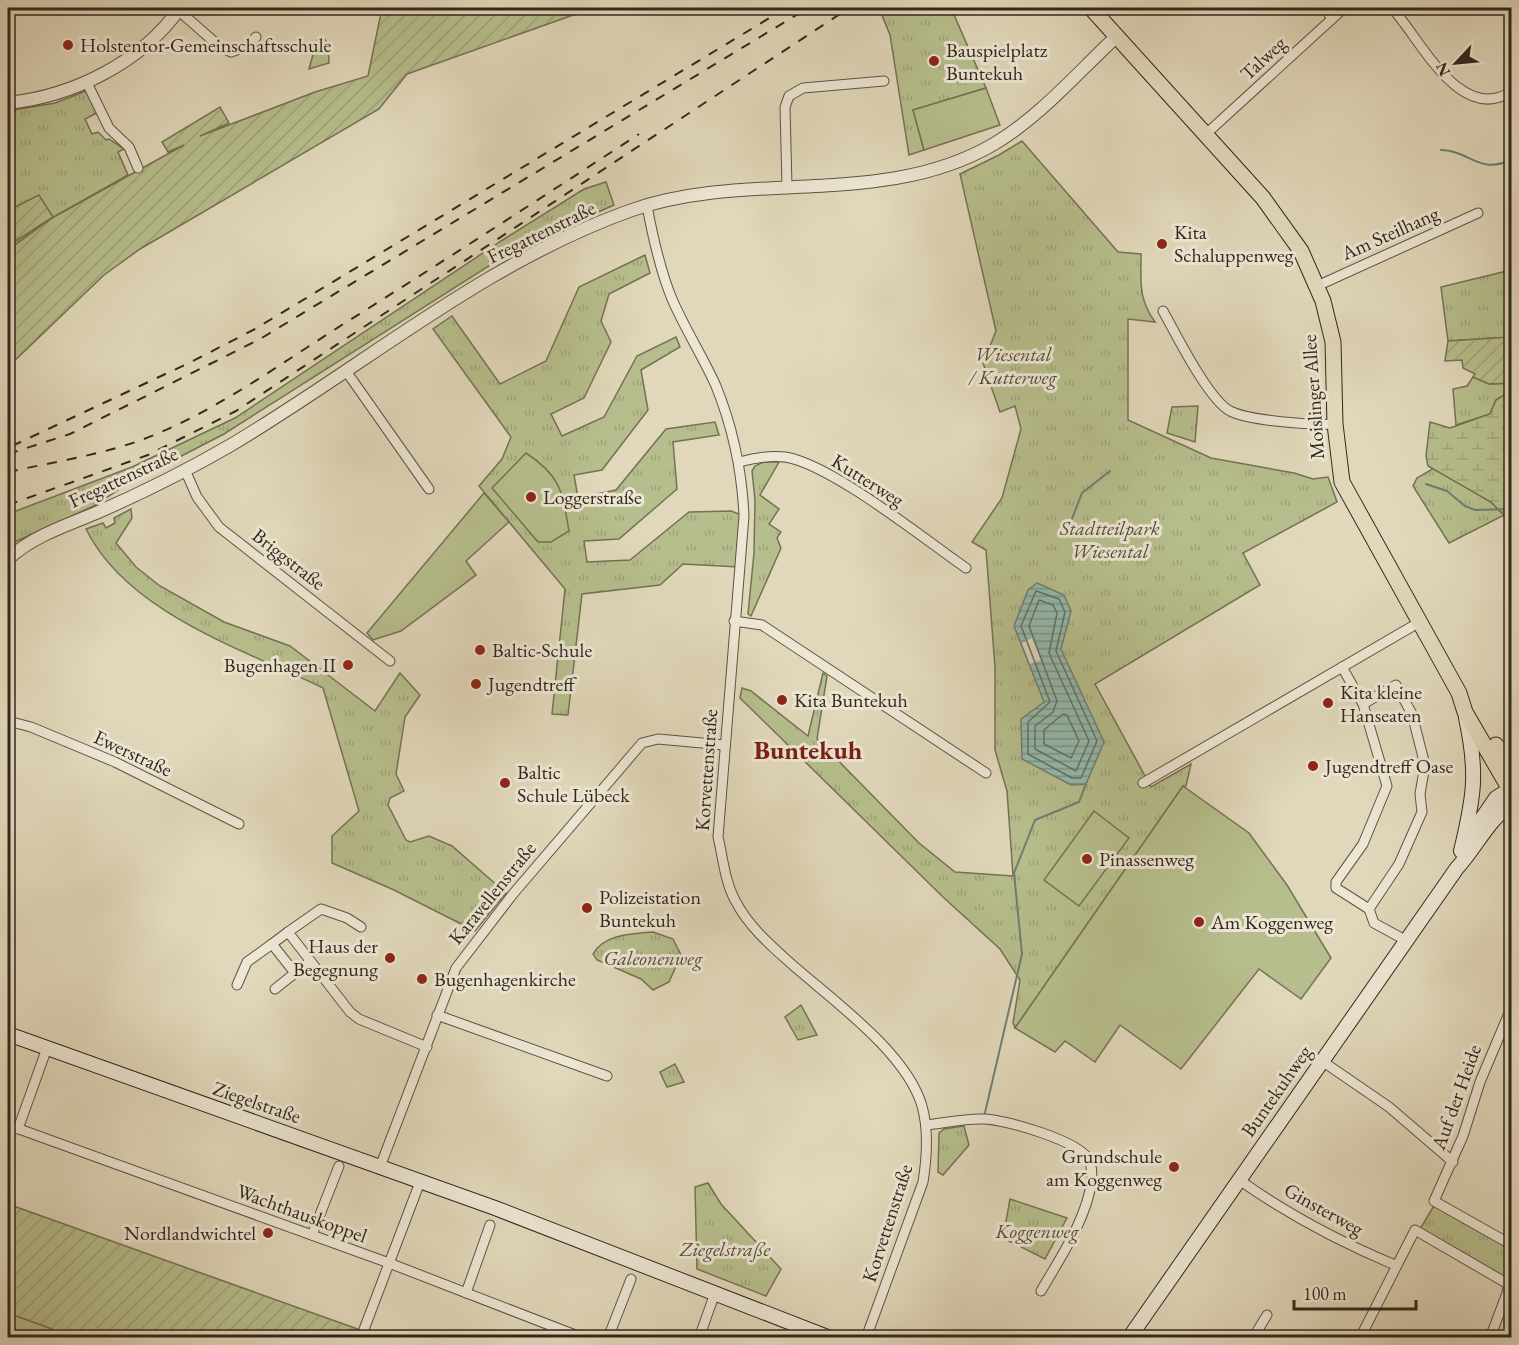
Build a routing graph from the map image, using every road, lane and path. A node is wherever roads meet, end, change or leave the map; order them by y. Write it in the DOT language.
graph roads {
  1 [pos="1091,8"];
  2 [pos="1325,8"];
  3 [pos="1344,8"];
  4 [pos="1392,8"];
  5 [pos="179,9"];
  6 [pos="1332,19"];
  7 [pos="1117,36"];
  8 [pos="256,37"];
  9 [pos="884,81"];
  10 [pos="87,83"];
  11 [pos="1512,91"];
  12 [pos="8,103"];
  13 [pos="1206,134"];
  14 [pos="138,168"];
  15 [pos="787,187"];
  16 [pos="647,206"];
  17 [pos="1479,213"];
  18 [pos="1317,285"];
  19 [pos="1163,311"];
  20 [pos="346,371"];
  21 [pos="1335,424"];
  22 [pos="739,462"];
  23 [pos="184,470"];
  24 [pos="429,489"];
  25 [pos="8,559"];
  26 [pos="966,567"];
  27 [pos="734,621"];
  28 [pos="1418,622"];
  29 [pos="390,661"];
  30 [pos="1342,667"];
  31 [pos="1459,693"];
  32 [pos="1363,704"];
  33 [pos="1465,712"];
  34 [pos="8,721"];
  35 [pos="724,746"];
  36 [pos="1512,770"];
  37 [pos="986,773"];
  38 [pos="1143,783"];
  39 [pos="1511,794"];
  40 [pos="239,824"];
  41 [pos="1461,852"];
  42 [pos="1457,868"];
  43 [pos="1369,909"];
  44 [pos="361,927"];
  45 [pos="288,932"];
  46 [pos="1407,941"];
  47 [pos="272,944"];
  48 [pos="310,962"];
  49 [pos="295,973"];
  50 [pos="237,985"];
  51 [pos="275,989"];
  52 [pos="1512,1006"];
  53 [pos="437,1015"];
  54 [pos="8,1034"];
  55 [pos="427,1047"];
  56 [pos="47,1048"];
  57 [pos="1322,1061"];
  58 [pos="607,1076"];
  59 [pos="8,1125"];
  60 [pos="926,1125"];
  61 [pos="18,1129"];
  62 [pos="1453,1162"];
  63 [pos="339,1166"];
  64 [pos="380,1167"];
  65 [pos="1238,1179"];
  66 [pos="420,1182"];
  67 [pos="490,1225"];
  68 [pos="312,1235"];
  69 [pos="1512,1245"];
  70 [pos="389,1263"];
  71 [pos="1395,1265"];
  72 [pos="631,1279"];
  73 [pos="1041,1292"];
  74 [pos="466,1293"];
  75 [pos="715,1293"];
  76 [pos="1267,1315"];
  77 [pos="363,1332"];
  78 [pos="583,1338"];
  79 [pos="608,1338"];
  80 [pos="699,1338"];
  81 [pos="830,1338"];
  82 [pos="866,1338"];
  83 [pos="1129,1338"];
  84 [pos="1253,1338"];
  85 [pos="1360,1338"];
  86 [pos="1490,1338"];
  1 -- 7 [label="main road, Moislinger Allee"];
  2 -- 6 [label="street"];
  3 -- 6 [label="street, Talweg"];
  4 -- 11 [label="street"];
  5 -- 8 [label="street"];
  5 -- 10 [label="street"];
  6 -- 13 [label="street, Talweg"];
  7 -- 13 [label="main road, Moislinger Allee"];
  7 -- 15 [label="street, Fregattenstraße"];
  9 -- 15 [label="street"];
  10 -- 12 [label="street"];
  10 -- 14 [label="street"];
  13 -- 18 [label="main road, Moislinger Allee"];
  15 -- 16 [label="street, Fregattenstraße"];
  16 -- 20 [label="street, Fregattenstraße"];
  16 -- 22 [label="street, Korvettenstraße"];
  17 -- 18 [label="street, Am Steilhang"];
  18 -- 21 [label="main road, Moislinger Allee"];
  19 -- 21 [label="street"];
  20 -- 23 [label="street, Fregattenstraße"];
  20 -- 24 [label="street"];
  21 -- 28 [label="main road, Moislinger Allee"];
  22 -- 26 [label="street, Kutterweg"];
  22 -- 27 [label="street, Korvettenstraße"];
  23 -- 25 [label="street, Fregattenstraße"];
  23 -- 29 [label="street, Briggstraße"];
  27 -- 35 [label="street, Korvettenstraße"];
  27 -- 37 [label="street"];
  28 -- 30 [label="street"];
  28 -- 31 [label="main road, Moislinger Allee"];
  30 -- 32 [label="street"];
  30 -- 38 [label="street"];
  31 -- 33 [label="main road, Moislinger Allee"];
  31 -- 36 [label="main road, Moislinger Allee"];
  32 -- 43 [label="street"];
  32 -- 43 [label="street"];
  33 -- 39 [label="main road, Moislinger Allee"];
  33 -- 41 [label="main road"];
  34 -- 40 [label="street, Ewerstraße"];
  35 -- 53 [label="street, Karavellenstraße"];
  35 -- 60 [label="street, Korvettenstraße"];
  39 -- 41 [label="main road, Buntekuhweg"];
  39 -- 42 [label="main road, Buntekuhweg"];
  41 -- 42 [label="main road, Buntekuhweg"];
  42 -- 46 [label="main road, Buntekuhweg"];
  43 -- 46 [label="street"];
  44 -- 45 [label="street"];
  45 -- 47 [label="street"];
  45 -- 48 [label="street"];
  46 -- 57 [label="main road, Buntekuhweg"];
  47 -- 49 [label="street"];
  47 -- 50 [label="street"];
  48 -- 49 [label="street"];
  48 -- 55 [label="street"];
  49 -- 51 [label="street"];
  52 -- 62 [label="street, Auf der Heide"];
  53 -- 55 [label="street, Karavellenstraße"];
  53 -- 58 [label="street"];
  54 -- 56 [label="main road, Ziegelstraße"];
  55 -- 64 [label="street, Karavellenstraße"];
  56 -- 61 [label="street"];
  56 -- 64 [label="main road, Ziegelstraße"];
  57 -- 62 [label="street"];
  57 -- 65 [label="main road, Buntekuhweg"];
  59 -- 61 [label="street, Wachthauskoppel"];
  60 -- 73 [label="street"];
  60 -- 82 [label="street, Korvettenstraße"];
  61 -- 68 [label="street, Wachthauskoppel"];
  62 -- 69 [label="street, Auf der Heide"];
  63 -- 68 [label="street"];
  64 -- 66 [label="main road, Ziegelstraße"];
  65 -- 71 [label="street, Ginsterweg"];
  65 -- 83 [label="main road, Buntekuhweg"];
  66 -- 70 [label="street"];
  66 -- 75 [label="main road, Ziegelstraße"];
  67 -- 74 [label="street"];
  68 -- 70 [label="street, Wachthauskoppel"];
  70 -- 74 [label="street, Wachthauskoppel"];
  70 -- 77 [label="street"];
  71 -- 85 [label="street"];
  71 -- 86 [label="street"];
  72 -- 79 [label="street"];
  74 -- 78 [label="street, Wachthauskoppel"];
  75 -- 80 [label="street"];
  75 -- 81 [label="main road, Ziegelstraße"];
  76 -- 84 [label="street"];
}
